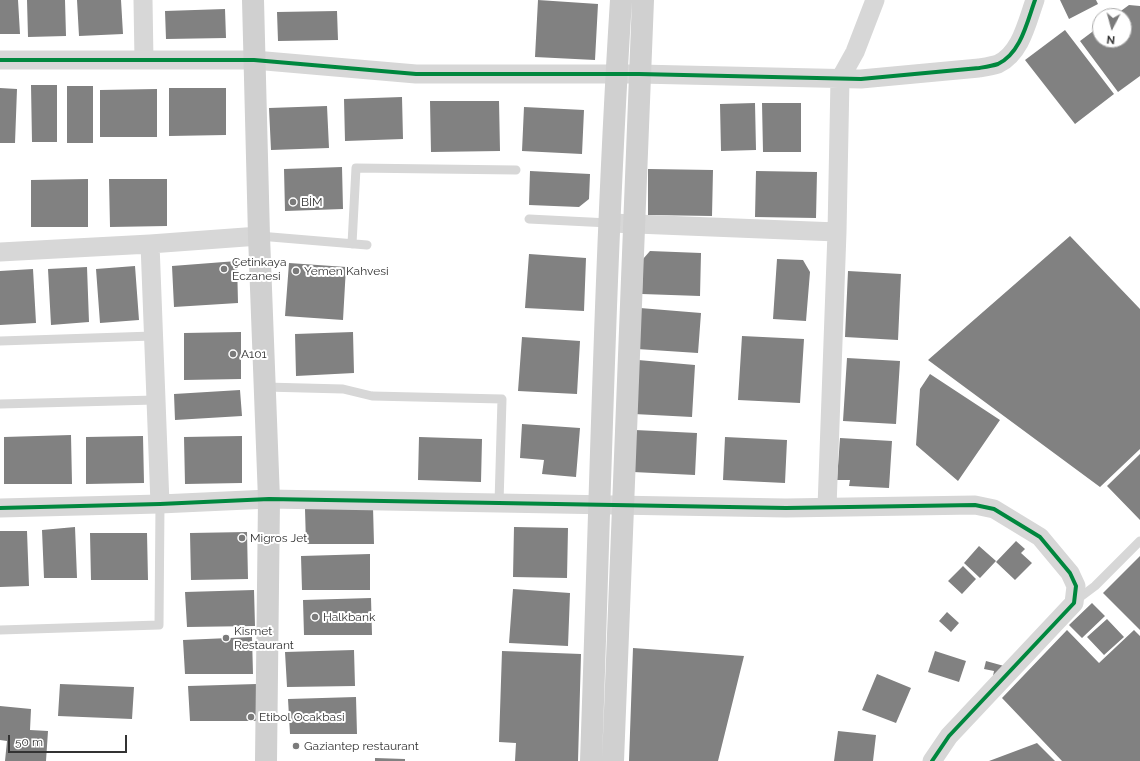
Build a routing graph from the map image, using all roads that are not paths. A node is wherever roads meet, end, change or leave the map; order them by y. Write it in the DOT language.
graph roads {
  1 [pos="143,0"];
  2 [pos="253,0"];
  3 [pos="621,0"];
  4 [pos="643,0"];
  5 [pos="875,0"];
  6 [pos="1035,0"];
  7 [pos="0,60"];
  8 [pos="144,60"];
  9 [pos="254,60"];
  10 [pos="616,74"];
  11 [pos="639,74"];
  12 [pos="840,79"];
  13 [pos="516,170"];
  14 [pos="529,219"];
  15 [pos="611,223"];
  16 [pos="634,224"];
  17 [pos="837,232"];
  18 [pos="259,236"];
  19 [pos="150,244"];
  20 [pos="352,244"];
  21 [pos="367,245"];
  22 [pos="0,252"];
  23 [pos="153,336"];
  24 [pos="0,341"];
  25 [pos="265,387"];
  26 [pos="155,400"];
  27 [pos="0,404"];
  28 [pos="269,498"];
  29 [pos="499,503"];
  30 [pos="160,504"];
  31 [pos="599,505"];
  32 [pos="622,505"];
  33 [pos="828,507"];
  34 [pos="0,508"];
  35 [pos="1140,541"];
  36 [pos="1074,603"];
  37 [pos="0,630"];
  38 [pos="266,761"];
  39 [pos="591,761"];
  40 [pos="613,761"];
  41 [pos="932,761"];
  1 -- 8 [label="street"];
  2 -- 9 [label="street"];
  3 -- 10 [label="street"];
  4 -- 11 [label="street"];
  5 -- 12 [label="street"];
  6 -- 12 [label="street"];
  7 -- 8 [label="street"];
  8 -- 9 [label="street"];
  9 -- 10 [label="street"];
  9 -- 18 [label="street"];
  10 -- 11 [label="street"];
  10 -- 15 [label="street"];
  11 -- 12 [label="street"];
  11 -- 16 [label="street"];
  12 -- 17 [label="street"];
  13 -- 20 [label="lane"];
  14 -- 15 [label="lane"];
  15 -- 16 [label="street"];
  15 -- 31 [label="street"];
  16 -- 17 [label="street"];
  16 -- 32 [label="street"];
  17 -- 33 [label="street"];
  18 -- 19 [label="street"];
  18 -- 20 [label="lane"];
  18 -- 25 [label="street"];
  19 -- 22 [label="street"];
  19 -- 23 [label="street"];
  20 -- 21 [label="lane"];
  23 -- 24 [label="lane"];
  23 -- 26 [label="street"];
  25 -- 28 [label="street"];
  25 -- 29 [label="lane"];
  26 -- 27 [label="lane"];
  26 -- 30 [label="street"];
  28 -- 29 [label="street"];
  28 -- 30 [label="street"];
  28 -- 38 [label="street"];
  29 -- 31 [label="street"];
  30 -- 34 [label="street"];
  30 -- 37 [label="lane"];
  31 -- 32 [label="street"];
  31 -- 39 [label="street"];
  32 -- 33 [label="street"];
  32 -- 40 [label="street"];
  33 -- 36 [label="street"];
  35 -- 36 [label="lane"];
  36 -- 41 [label="street"];
}
